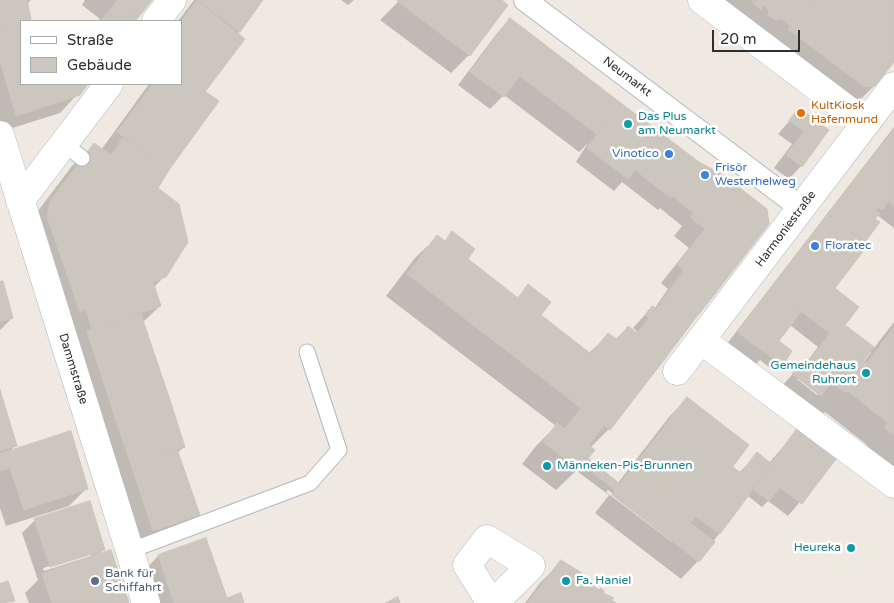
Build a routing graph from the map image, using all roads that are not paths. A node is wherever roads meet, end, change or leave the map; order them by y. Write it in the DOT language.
graph roads {
  1 [pos="172,0"];
  2 [pos="524,0"];
  3 [pos="702,0"];
  4 [pos="157,20"];
  5 [pos="108,85"];
  6 [pos="894,86"];
  7 [pos="865,123"];
  8 [pos="0,135"];
  9 [pos="20,201"];
  10 [pos="801,208"];
  11 [pos="701,340"];
  12 [pos="307,352"];
  13 [pos="677,371"];
  14 [pos="894,484"];
  15 [pos="129,551"];
  16 [pos="146,603"];
  1 -- 4 [label="street"];
  2 -- 10 [label="street, Neumarkt"];
  3 -- 7 [label="street"];
  5 -- 9 [label="street"];
  6 -- 7 [label="street, Harmoniestraße"];
  7 -- 10 [label="street, Harmoniestraße"];
  8 -- 9 [label="street, Dammstraße"];
  9 -- 15 [label="street, Dammstraße"];
  10 -- 11 [label="street, Harmoniestraße"];
  11 -- 13 [label="street, Harmoniestraße"];
  11 -- 14 [label="street"];
  12 -- 15 [label="lane"];
  15 -- 16 [label="street, Dammstraße"];
}
